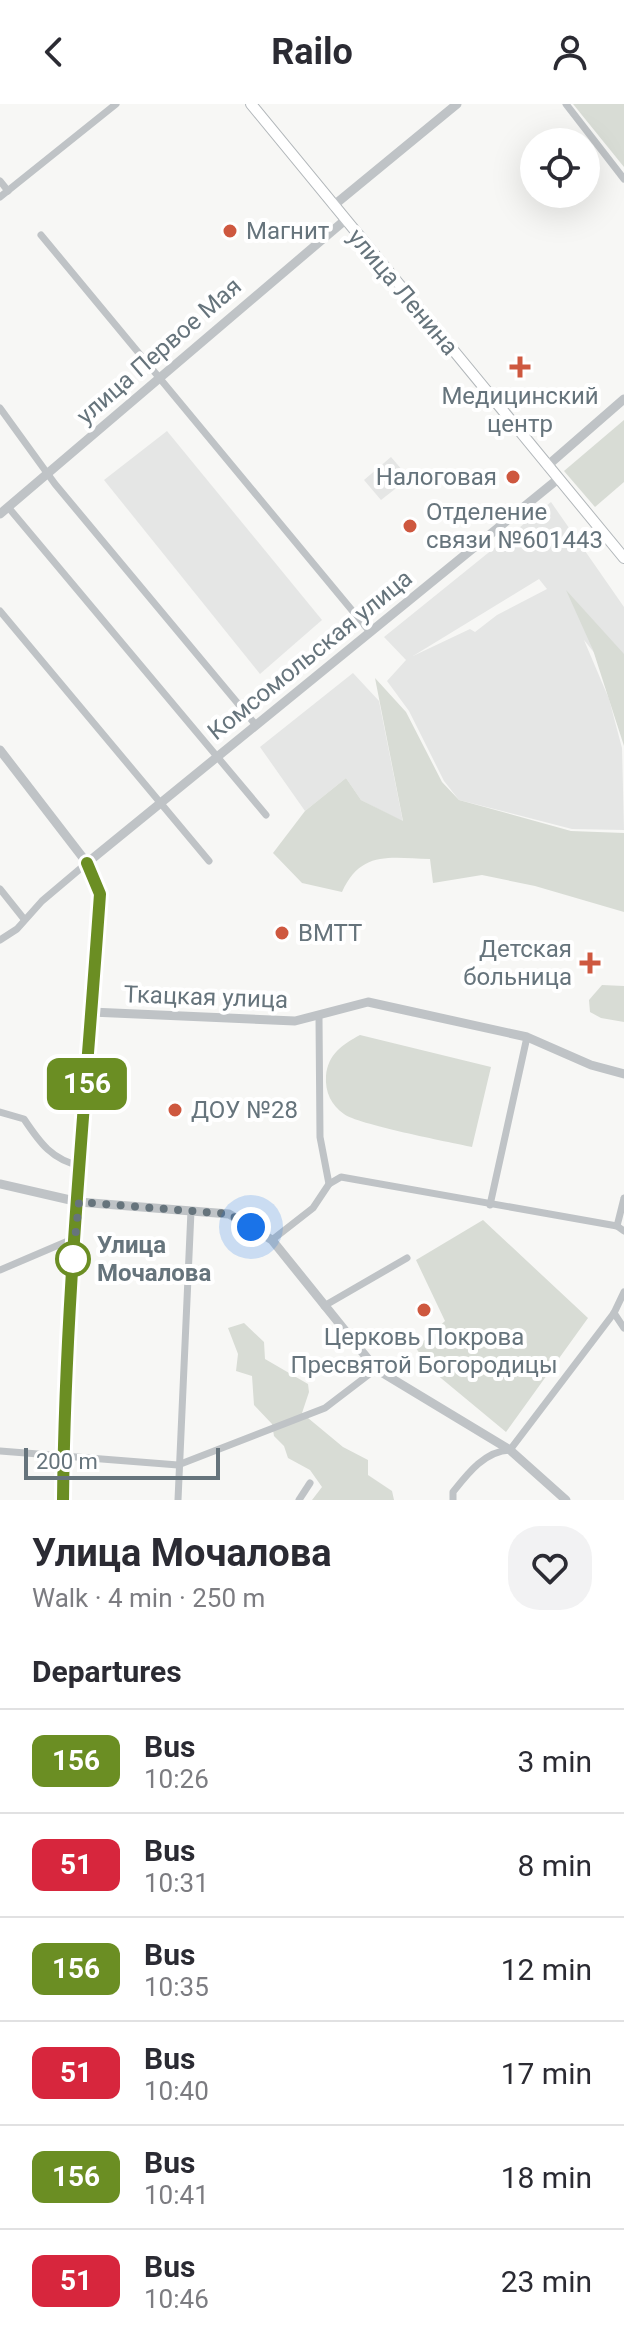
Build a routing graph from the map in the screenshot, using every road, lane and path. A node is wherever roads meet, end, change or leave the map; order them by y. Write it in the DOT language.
graph roads {
  1 [pos="116,104"];
  2 [pos="251,104"];
  3 [pos="438,104"];
  4 [pos="457,104"];
  5 [pos="566,104"];
  6 [pos="445,113"];
  7 [pos="624,179"];
  8 [pos="0,181"];
  9 [pos="8,191"];
  10 [pos="0,197"];
  11 [pos="333,206"];
  12 [pos="344,221"];
  13 [pos="41,235"];
  14 [pos="157,377"];
  15 [pos="624,399"];
  16 [pos="0,408"];
  17 [pos="547,466"];
  18 [pos="49,473"];
  19 [pos="558,479"];
  20 [pos="4,510"];
  21 [pos="624,558"];
  22 [pos="0,611"];
  23 [pos="370,632"];
  24 [pos="255,724"];
  25 [pos="0,750"];
  26 [pos="215,758"];
  27 [pos="158,802"];
  28 [pos="266,815"];
  29 [pos="209,861"];
  30 [pos="87,863"];
  31 [pos="0,889"];
  32 [pos="24,919"];
  33 [pos="0,940"];
  34 [pos="91,1012"];
  35 [pos="319,1018"];
  36 [pos="527,1037"];
  37 [pos="624,1074"];
  38 [pos="0,1112"];
  39 [pos="81,1166"];
  40 [pos="0,1184"];
  41 [pos="329,1184"];
  42 [pos="624,1198"];
  43 [pos="79,1202"];
  44 [pos="490,1205"];
  45 [pos="191,1211"];
  46 [pos="620,1229"];
  47 [pos="75,1238"];
  48 [pos="272,1240"];
  49 [pos="407,1258"];
  50 [pos="0,1270"];
  51 [pos="624,1292"];
  52 [pos="324,1306"];
  53 [pos="614,1313"];
  54 [pos="624,1328"];
  55 [pos="376,1369"];
  56 [pos="510,1450"];
  57 [pos="0,1451"];
  58 [pos="64,1457"];
  59 [pos="178,1465"];
  60 [pos="310,1483"];
  61 [pos="453,1496"];
  62 [pos="63,1500"];
  63 [pos="178,1500"];
  64 [pos="299,1500"];
  65 [pos="566,1500"];
  1 -- 9 [label="street"];
  2 -- 11 [label="main road, улица Ленина"];
  3 -- 6 [label="street"];
  4 -- 6 [label="street"];
  5 -- 7 [label="street"];
  6 -- 11 [label="street"];
  8 -- 9 [label="street"];
  9 -- 10 [label="street"];
  11 -- 12 [label="main road, улица Ленина"];
  12 -- 14 [label="street, улица Первое Мая"];
  12 -- 17 [label="main road, улица Ленина"];
  13 -- 14 [label="street"];
  14 -- 18 [label="street, улица Первое Мая"];
  14 -- 23 [label="street"];
  15 -- 17 [label="street"];
  16 -- 18 [label="street"];
  17 -- 19 [label="main road, улица Ленина"];
  18 -- 20 [label="street, улица Первое Мая"];
  18 -- 24 [label="street"];
  19 -- 21 [label="main road, улица Ленина"];
  19 -- 23 [label="street, Комсомольская улица"];
  20 -- 26 [label="street"];
  22 -- 27 [label="street"];
  23 -- 24 [label="street, Комсомольская улица"];
  24 -- 26 [label="street, Комсомольская улица"];
  25 -- 30 [label="street"];
  26 -- 27 [label="street, Комсомольская улица"];
  26 -- 28 [label="street"];
  27 -- 29 [label="street"];
  27 -- 30 [label="street, Комсомольская улица"];
  30 -- 32 [label="street"];
  30 -- 34 [label="street"];
  31 -- 32 [label="street"];
  32 -- 33 [label="street"];
  34 -- 35 [label="street, Ткацкая улица"];
  34 -- 39 [label="street"];
  35 -- 36 [label="street, Ткацкая улица"];
  35 -- 41 [label="street"];
  36 -- 37 [label="street, Ткацкая улица"];
  36 -- 44 [label="street"];
  38 -- 39 [label="street"];
  39 -- 43 [label="street"];
  40 -- 43 [label="street"];
  41 -- 44 [label="street"];
  41 -- 48 [label="street"];
  42 -- 46 [label="street"];
  43 -- 45 [label="street"];
  43 -- 47 [label="street"];
  44 -- 46 [label="street"];
  45 -- 48 [label="street"];
  45 -- 59 [label="street"];
  47 -- 50 [label="street"];
  47 -- 58 [label="street"];
  48 -- 52 [label="street"];
  49 -- 52 [label="street"];
  51 -- 53 [label="street"];
  52 -- 55 [label="street"];
  53 -- 54 [label="street"];
  53 -- 56 [label="street"];
  55 -- 56 [label="street"];
  55 -- 59 [label="street"];
  56 -- 61 [label="street"];
  56 -- 65 [label="street"];
  57 -- 58 [label="street"];
  58 -- 59 [label="street"];
  58 -- 62 [label="street"];
  59 -- 63 [label="street"];
  60 -- 64 [label="street"];
}
